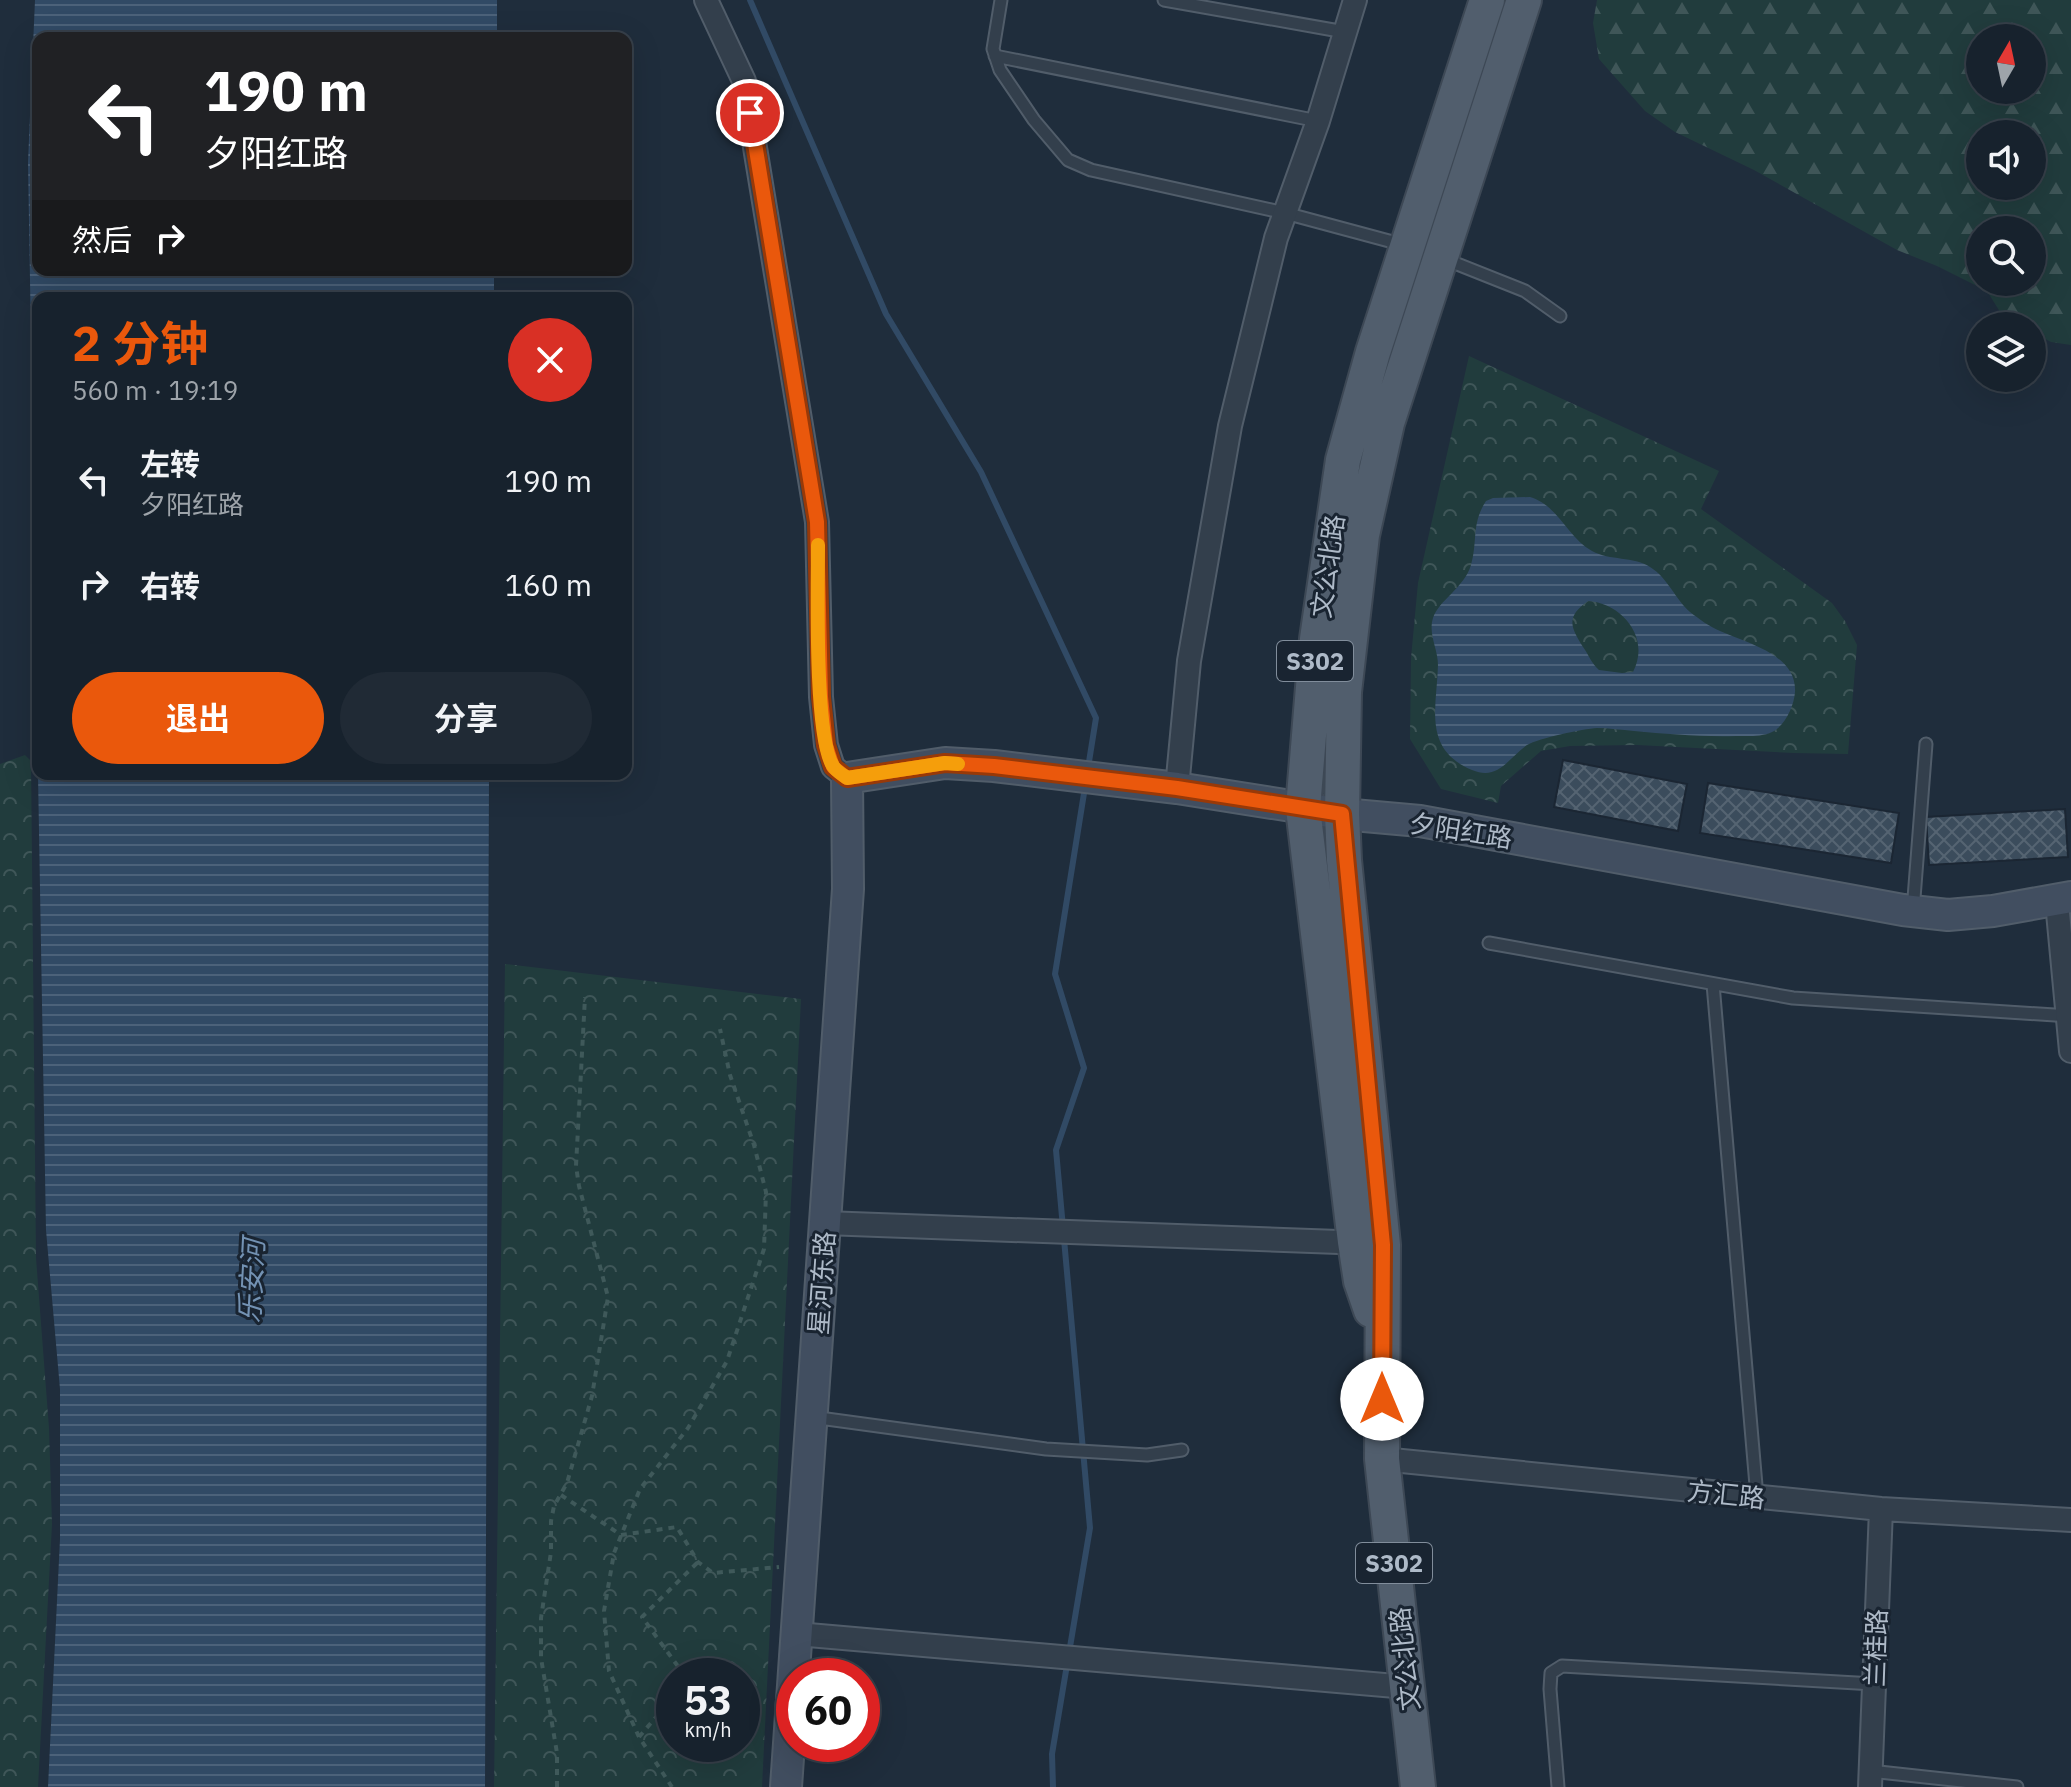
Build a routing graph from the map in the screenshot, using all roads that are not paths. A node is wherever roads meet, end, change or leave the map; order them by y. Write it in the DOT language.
graph roads {
  1 [pos="706,0"];
  2 [pos="1001,0"];
  3 [pos="1164,0"];
  4 [pos="1355,0"];
  5 [pos="1487,0"];
  6 [pos="1524,0"];
  7 [pos="1345,32"];
  8 [pos="995,56"];
  9 [pos="1318,121"];
  10 [pos="1285,213"];
  11 [pos="1423,251"];
  12 [pos="1560,316"];
  13 [pos="1926,744"];
  14 [pos="847,778"];
  15 [pos="1177,788"];
  16 [pos="1303,808"];
  17 [pos="1342,814"];
  18 [pos="2064,900"];
  19 [pos="1913,911"];
  20 [pos="1489,943"];
  21 [pos="1713,984"];
  22 [pos="2069,1016"];
  23 [pos="2071,1051"];
  24 [pos="825,1223"];
  25 [pos="1369,1244"];
  26 [pos="812,1417"];
  27 [pos="1182,1450"];
  28 [pos="1382,1459"];
  29 [pos="1757,1497"];
  30 [pos="1881,1509"];
  31 [pos="2071,1520"];
  32 [pos="797,1634"];
  33 [pos="1874,1684"];
  34 [pos="1407,1687"];
  35 [pos="1870,1779"];
  36 [pos="786,1787"];
  37 [pos="1418,1787"];
  38 [pos="1558,1787"];
  39 [pos="2017,1787"];
  1 -- 14 [label="street"];
  2 -- 8 [label="lane"];
  3 -- 7 [label="lane"];
  4 -- 7 [label="street"];
  5 -- 11 [label="main road, 文公北路 / S302"];
  6 -- 11 [label="main road, 文公北路 / S302"];
  7 -- 9 [label="street"];
  8 -- 9 [label="lane"];
  8 -- 10 [label="lane"];
  9 -- 10 [label="street"];
  10 -- 11 [label="lane"];
  10 -- 15 [label="street"];
  11 -- 12 [label="lane"];
  11 -- 16 [label="main road, 文公北路 / S302"];
  11 -- 17 [label="main road, 文公北路 / S302"];
  13 -- 19 [label="lane"];
  14 -- 15 [label="street, 夕阳红路"];
  14 -- 24 [label="street, 星河东路"];
  15 -- 16 [label="street, 夕阳红路"];
  16 -- 17 [label="street, 夕阳红路"];
  16 -- 25 [label="main road, 文公北路 / S302"];
  17 -- 19 [label="street, 夕阳红路"];
  17 -- 25 [label="main road, 文公北路 / S302"];
  18 -- 19 [label="street, 夕阳红路"];
  18 -- 22 [label="street"];
  20 -- 21 [label="lane"];
  21 -- 22 [label="lane"];
  21 -- 29 [label="lane"];
  22 -- 23 [label="street"];
  24 -- 25 [label="street"];
  24 -- 26 [label="street, 星河东路"];
  25 -- 28 [label="main road, 文公北路 / S302"];
  26 -- 27 [label="lane"];
  26 -- 32 [label="street, 星河东路"];
  28 -- 29 [label="street, 方汇路"];
  28 -- 34 [label="main road, 文公北路 / S302"];
  29 -- 30 [label="street, 方汇路"];
  30 -- 31 [label="street, 方汇路"];
  30 -- 33 [label="street, 兰桂路"];
  32 -- 34 [label="street"];
  32 -- 36 [label="street, 星河东路"];
  33 -- 35 [label="street, 兰桂路"];
  33 -- 38 [label="lane"];
  34 -- 37 [label="main road, 文公北路 / S302"];
  35 -- 39 [label="lane"];
}
